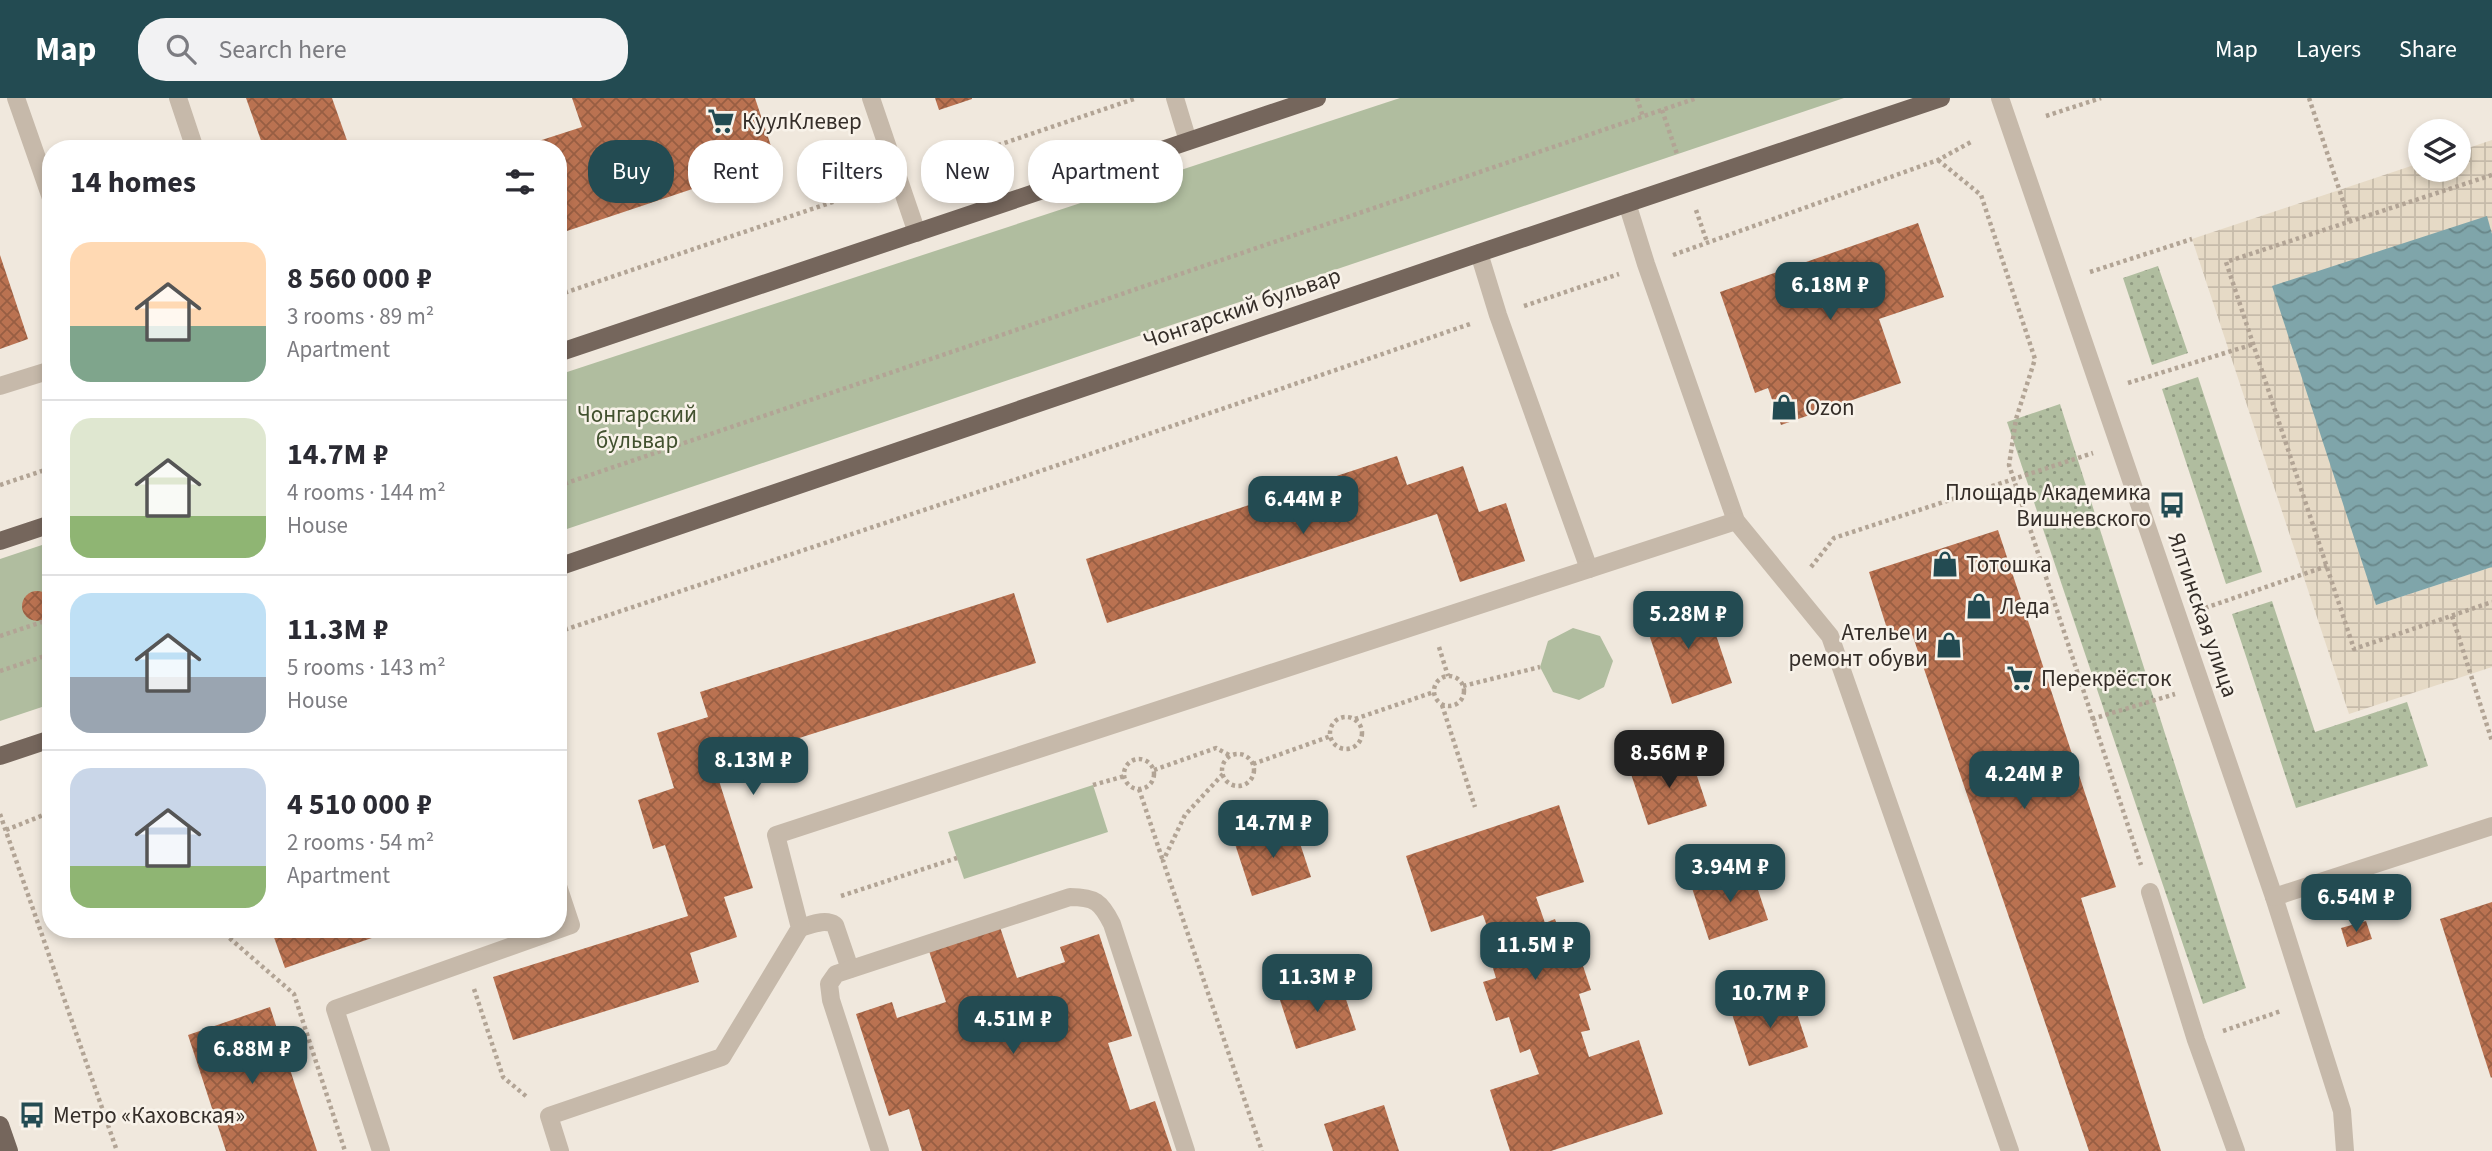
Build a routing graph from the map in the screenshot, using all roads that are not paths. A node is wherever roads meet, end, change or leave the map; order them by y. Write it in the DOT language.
graph roads {
  1 [pos="16,98"];
  2 [pos="178,98"];
  3 [pos="871,98"];
  4 [pos="1175,98"];
  5 [pos="1317,98"];
  6 [pos="1941,98"];
  7 [pos="2000,98"];
  8 [pos="192,140"];
  9 [pos="1188,141"];
  10 [pos="42,172"];
  11 [pos="1627,203"];
  12 [pos="917,233"];
  13 [pos="1479,253"];
  14 [pos="567,350"];
  15 [pos="42,373"];
  16 [pos="0,386"];
  17 [pos="1736,521"];
  18 [pos="42,527"];
  19 [pos="0,541"];
  20 [pos="567,564"];
  21 [pos="1589,569"];
  22 [pos="42,742"];
  23 [pos="0,756"];
  24 [pos="2492,827"];
  25 [pos="2150,892"];
  26 [pos="2274,897"];
  27 [pos="567,911"];
  28 [pos="798,919"];
  29 [pos="567,927"];
  30 [pos="535,938"];
  31 [pos="850,969"];
  32 [pos="0,1125"];
  33 [pos="9,1151"];
  34 [pos="381,1151"];
  35 [pos="560,1151"];
  36 [pos="880,1151"];
  37 [pos="1186,1151"];
  38 [pos="2010,1151"];
  39 [pos="2236,1151"];
  40 [pos="2345,1151"];
  1 -- 10 [label="street"];
  2 -- 8 [label="street"];
  3 -- 12 [label="street"];
  4 -- 9 [label="street"];
  5 -- 9 [label="main road"];
  6 -- 11 [label="main road, Чонгарский бульвар"];
  7 -- 26 [label="street, Ялтинская улица"];
  9 -- 12 [label="main road"];
  11 -- 13 [label="main road, Чонгарский бульвар"];
  11 -- 17 [label="street"];
  12 -- 14 [label="main road"];
  13 -- 20 [label="main road, Чонгарский бульвар"];
  13 -- 21 [label="street"];
  15 -- 16 [label="street"];
  17 -- 21 [label="street"];
  17 -- 38 [label="street"];
  18 -- 19 [label="main road"];
  21 -- 28 [label="street"];
  22 -- 23 [label="main road"];
  24 -- 26 [label="street"];
  25 -- 39 [label="street"];
  26 -- 40 [label="street, Ялтинская улица"];
  27 -- 29 [label="street"];
  28 -- 31 [label="street"];
  28 -- 35 [label="street"];
  30 -- 34 [label="street"];
  31 -- 36 [label="street"];
  31 -- 37 [label="street"];
  32 -- 33 [label="main road"];
}
